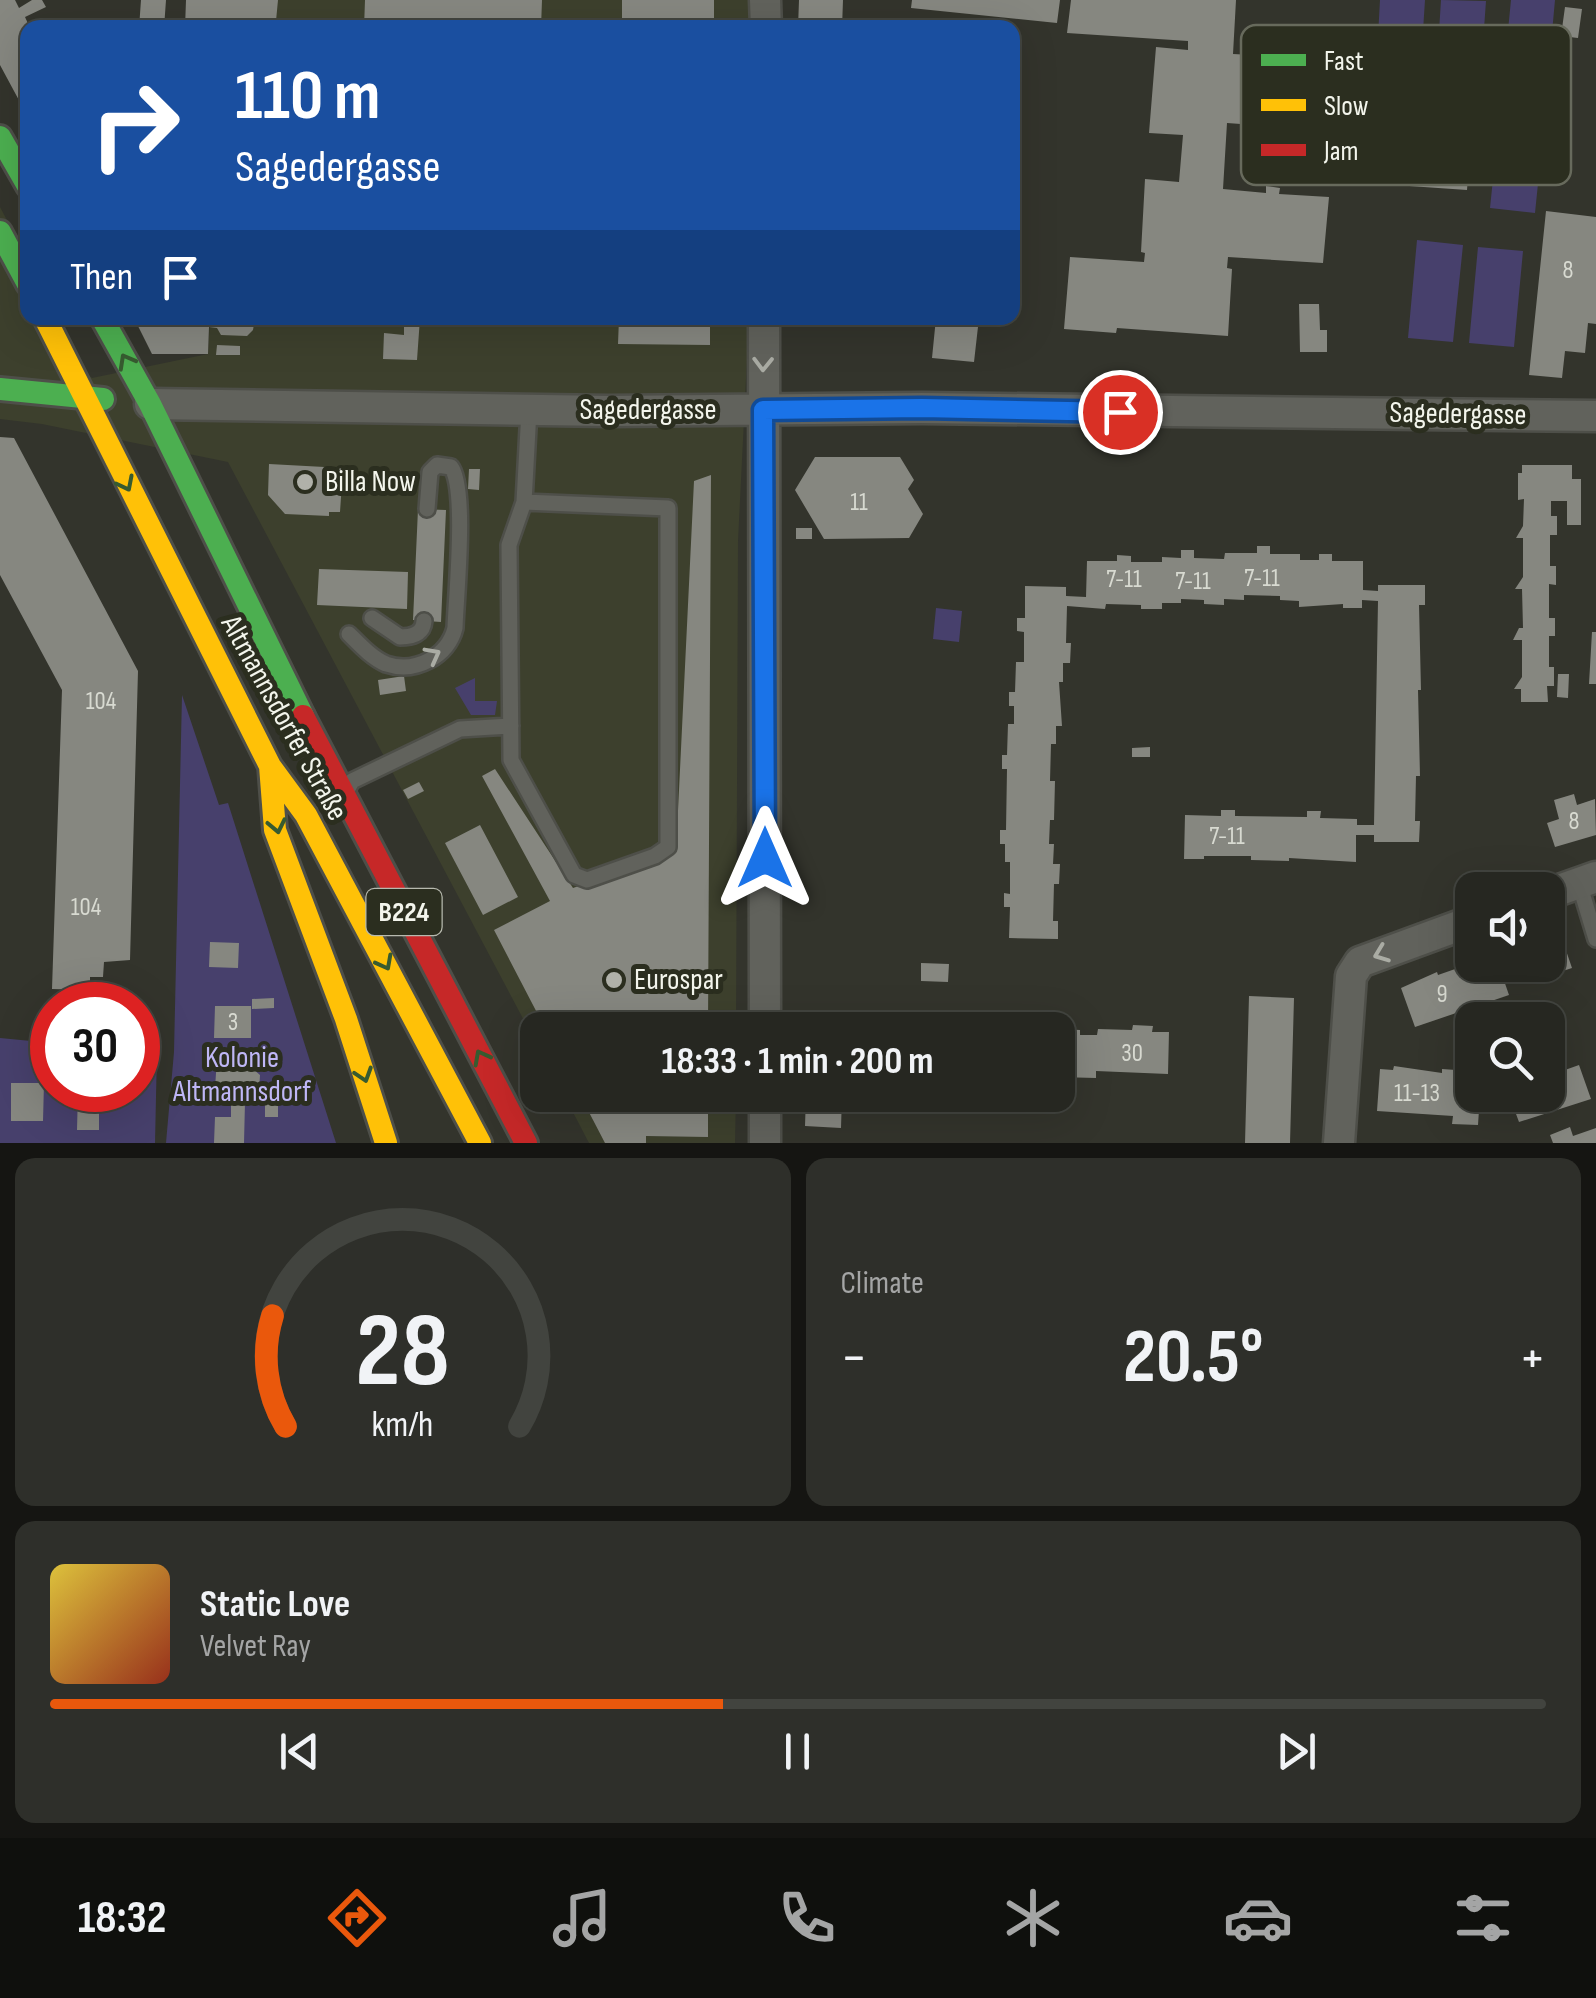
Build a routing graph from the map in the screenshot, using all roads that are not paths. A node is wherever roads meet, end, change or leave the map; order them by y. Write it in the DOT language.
graph roads {
  1 [pos="0,138"];
  2 [pos="20,172"];
  3 [pos="0,232"];
  4 [pos="20,269"];
  5 [pos="47,325"];
  6 [pos="106,325"];
  7 [pos="764,325"];
  8 [pos="0,389"];
  9 [pos="82,396"];
  10 [pos="150,404"];
  11 [pos="529,410"];
  12 [pos="763,410"];
  13 [pos="1596,416"];
  14 [pos="524,502"];
  15 [pos="427,509"];
  16 [pos="372,618"];
  17 [pos="424,621"];
  18 [pos="349,634"];
  19 [pos="511,726"];
  20 [pos="270,766"];
  21 [pos="343,798"];
  22 [pos="1587,880"];
  23 [pos="1455,927"];
  24 [pos="1596,938"];
  25 [pos="765,1012"];
  26 [pos="765,1112"];
  27 [pos="386,1143"];
  28 [pos="480,1143"];
  29 [pos="526,1143"];
  30 [pos="765,1143"];
  31 [pos="1339,1143"];
  1 -- 2 [label="main road"];
  3 -- 4 [label="main road"];
  5 -- 9 [label="main road, Altmannsdorfer Straße / B224"];
  10 -- 6 [label="main road, Altmannsdorfer Straße / B224, one-way"];
  7 -- 12 [label="street, one-way"];
  8 -- 9 [label="main road, Sagedergasse"];
  9 -- 10 [label="main road, Sagedergasse"];
  9 -- 20 [label="main road, Altmannsdorfer Straße / B224, one-way"];
  10 -- 11 [label="street, Sagedergasse"];
  10 -- 21 [label="main road, Altmannsdorfer Straße / B224"];
  11 -- 12 [label="street, Sagedergasse"];
  11 -- 14 [label="lane"];
  12 -- 13 [label="street, Sagedergasse"];
  12 -- 25 [label="street"];
  14 -- 19 [label="lane"];
  14 -- 19 [label="lane"];
  18 -- 15 [label="lane, one-way"];
  16 -- 17 [label="lane"];
  19 -- 21 [label="lane"];
  20 -- 27 [label="main road, one-way"];
  20 -- 28 [label="main road, Altmannsdorfer Straße / B224, one-way"];
  29 -- 21 [label="main road, Altmannsdorfer Straße / B224, one-way"];
  22 -- 24 [label="lane"];
  23 -- 31 [label="street, one-way"];
  26 -- 30 [label="street"];
}
